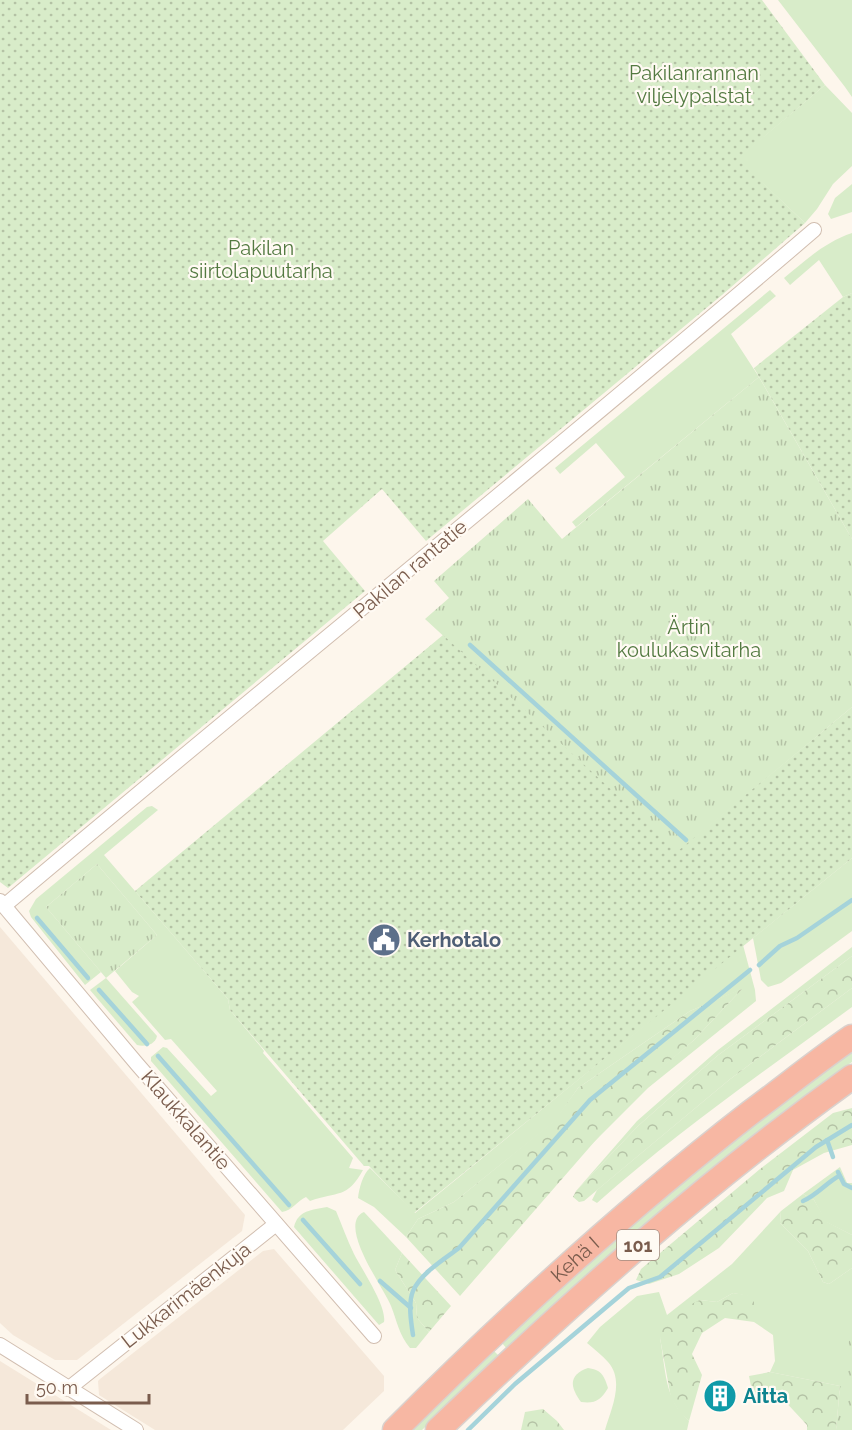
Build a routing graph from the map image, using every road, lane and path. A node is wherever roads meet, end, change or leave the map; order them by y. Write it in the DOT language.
graph roads {
  1 [pos="814,230"];
  2 [pos="2,904"];
  3 [pos="852,1037"];
  4 [pos="852,1077"];
  5 [pos="276,1224"];
  6 [pos="374,1336"];
  7 [pos="0,1345"];
  8 [pos="68,1389"];
  9 [pos="136,1430"];
  10 [pos="395,1430"];
  11 [pos="438,1430"];
  1 -- 2 [label="street, Pakilan rantatie"];
  2 -- 5 [label="street, Klaukkalantie"];
  3 -- 10 [label="highway, Kehä I / 101"];
  4 -- 11 [label="highway, Kehä I / 101"];
  5 -- 6 [label="street, Klaukkalantie"];
  5 -- 8 [label="street, Lukkarimäenkuja"];
  7 -- 8 [label="street"];
  8 -- 9 [label="street"];
}
